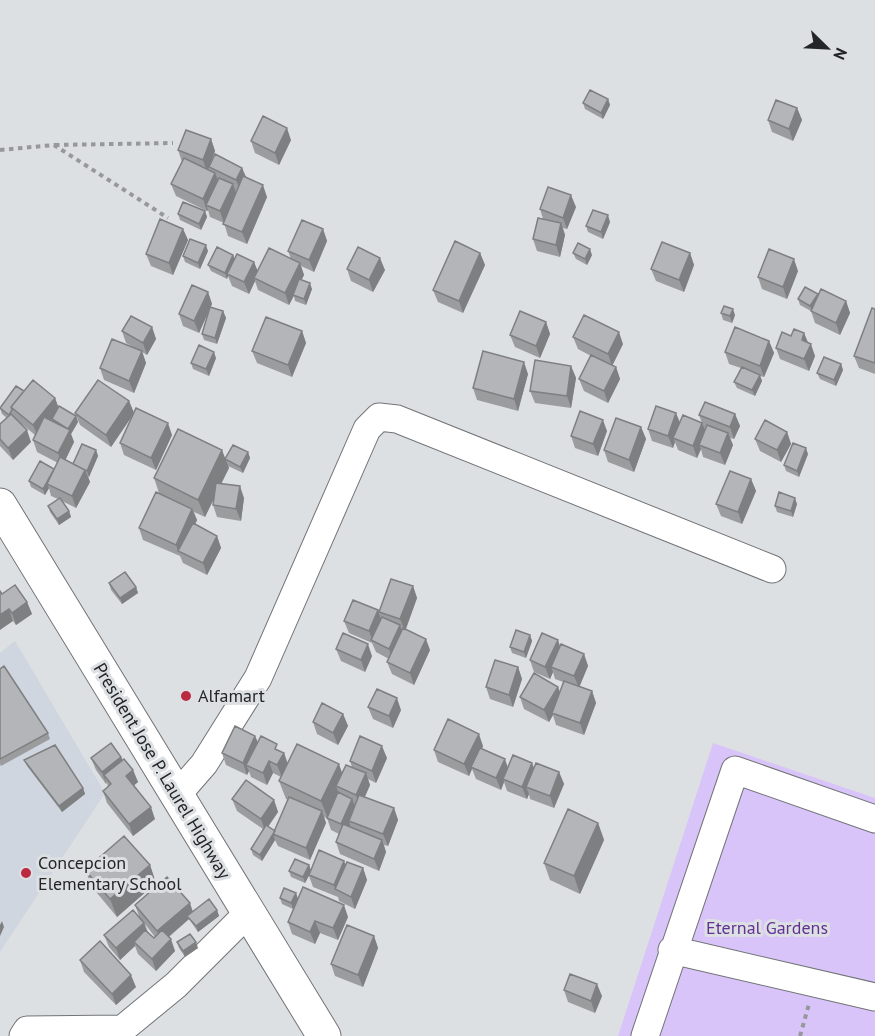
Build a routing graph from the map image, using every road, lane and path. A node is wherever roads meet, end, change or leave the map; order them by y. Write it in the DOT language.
graph roads {
  1 [pos="173,143"];
  2 [pos="54,146"];
  3 [pos="0,150"];
  4 [pos="168,218"];
  5 [pos="0,505"];
  6 [pos="772,568"];
  7 [pos="177,795"];
  8 [pos="875,819"];
  9 [pos="248,914"];
  10 [pos="672,950"];
  11 [pos="815,983"];
  12 [pos="875,997"];
  13 [pos="117,1033"];
  14 [pos="23,1036"];
  15 [pos="324,1036"];
  16 [pos="645,1036"];
  17 [pos="800,1036"];
  1 -- 2 [label="path"];
  2 -- 3 [label="path"];
  2 -- 4 [label="path"];
  5 -- 7 [label="highway, President Jose P. Laurel Highway"];
  6 -- 7 [label="street"];
  7 -- 9 [label="highway, President Jose P. Laurel Highway"];
  8 -- 10 [label="street"];
  9 -- 13 [label="street"];
  9 -- 15 [label="highway, President Jose P. Laurel Highway"];
  10 -- 11 [label="street"];
  10 -- 16 [label="street"];
  11 -- 12 [label="street"];
  11 -- 17 [label="path"];
  13 -- 14 [label="street"];
}
